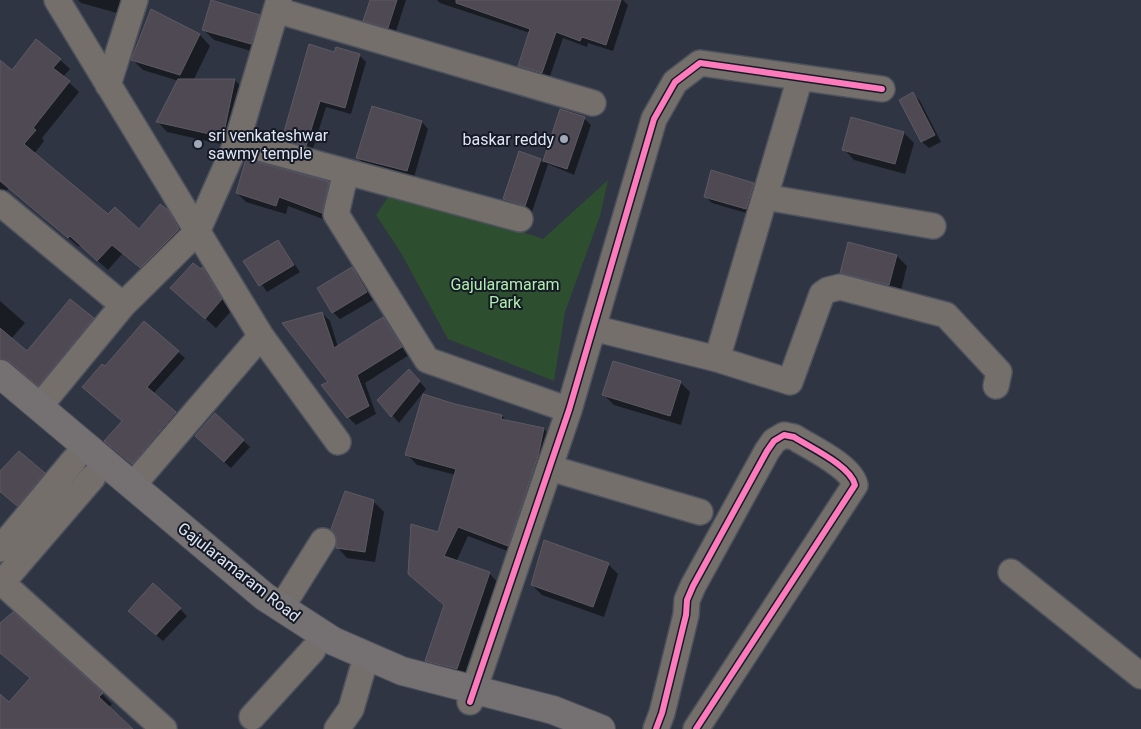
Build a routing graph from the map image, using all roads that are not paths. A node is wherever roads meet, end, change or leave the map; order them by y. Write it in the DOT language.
graph roads {
  1 [pos="57,0"];
  2 [pos="135,0"];
  3 [pos="278,5"];
  4 [pos="800,78"];
  5 [pos="108,85"];
  6 [pos="882,89"];
  7 [pos="593,103"];
  8 [pos="237,142"];
  9 [pos="346,172"];
  10 [pos="765,197"];
  11 [pos="0,203"];
  12 [pos="520,219"];
  13 [pos="933,226"];
  14 [pos="197,232"];
  15 [pos="123,305"];
  16 [pos="593,328"];
  17 [pos="261,336"];
  18 [pos="717,359"];
  19 [pos="0,374"];
  20 [pos="996,386"];
  21 [pos="0,399"];
  22 [pos="39,408"];
  23 [pos="569,410"];
  24 [pos="338,442"];
  25 [pos="550,468"];
  26 [pos="83,469"];
  27 [pos="132,486"];
  28 [pos="700,512"];
  29 [pos="322,541"];
  30 [pos="0,549"];
  31 [pos="1012,572"];
  32 [pos="1,583"];
  33 [pos="282,608"];
  34 [pos="313,650"];
  35 [pos="362,671"];
  36 [pos="1141,676"];
  37 [pos="473,695"];
  38 [pos="252,717"];
  39 [pos="164,729"];
  40 [pos="337,729"];
  41 [pos="564,729"];
  42 [pos="601,729"];
  43 [pos="656,729"];
  44 [pos="696,729"];
  1 -- 5 [label="street"];
  2 -- 5 [label="street"];
  3 -- 7 [label="street"];
  3 -- 8 [label="street"];
  4 -- 6 [label="street"];
  4 -- 10 [label="street"];
  4 -- 16 [label="street"];
  5 -- 14 [label="street"];
  8 -- 9 [label="street"];
  8 -- 14 [label="street"];
  9 -- 12 [label="street"];
  9 -- 23 [label="street"];
  10 -- 13 [label="street"];
  10 -- 18 [label="street"];
  11 -- 15 [label="street"];
  14 -- 15 [label="street"];
  14 -- 17 [label="street"];
  15 -- 22 [label="street"];
  16 -- 18 [label="street"];
  16 -- 23 [label="street"];
  17 -- 24 [label="street"];
  17 -- 27 [label="street"];
  18 -- 20 [label="street"];
  19 -- 22 [label="main road, Gajularamaram Road"];
  21 -- 26 [label="main road, Gajularamaram Road"];
  22 -- 27 [label="main road, Gajularamaram Road"];
  23 -- 25 [label="street"];
  25 -- 28 [label="street"];
  25 -- 37 [label="street"];
  26 -- 30 [label="street"];
  26 -- 32 [label="street"];
  26 -- 34 [label="main road, Gajularamaram Road"];
  27 -- 33 [label="main road, Gajularamaram Road"];
  29 -- 33 [label="street"];
  31 -- 36 [label="street"];
  32 -- 39 [label="street"];
  33 -- 37 [label="main road, Gajularamaram Road"];
  34 -- 35 [label="main road, Gajularamaram Road"];
  34 -- 38 [label="street"];
  35 -- 37 [label="main road, Gajularamaram Road"];
  35 -- 40 [label="street"];
  37 -- 41 [label="main road, Gajularamaram Road"];
  37 -- 42 [label="main road, Gajularamaram Road"];
  43 -- 44 [label="street"];
}
